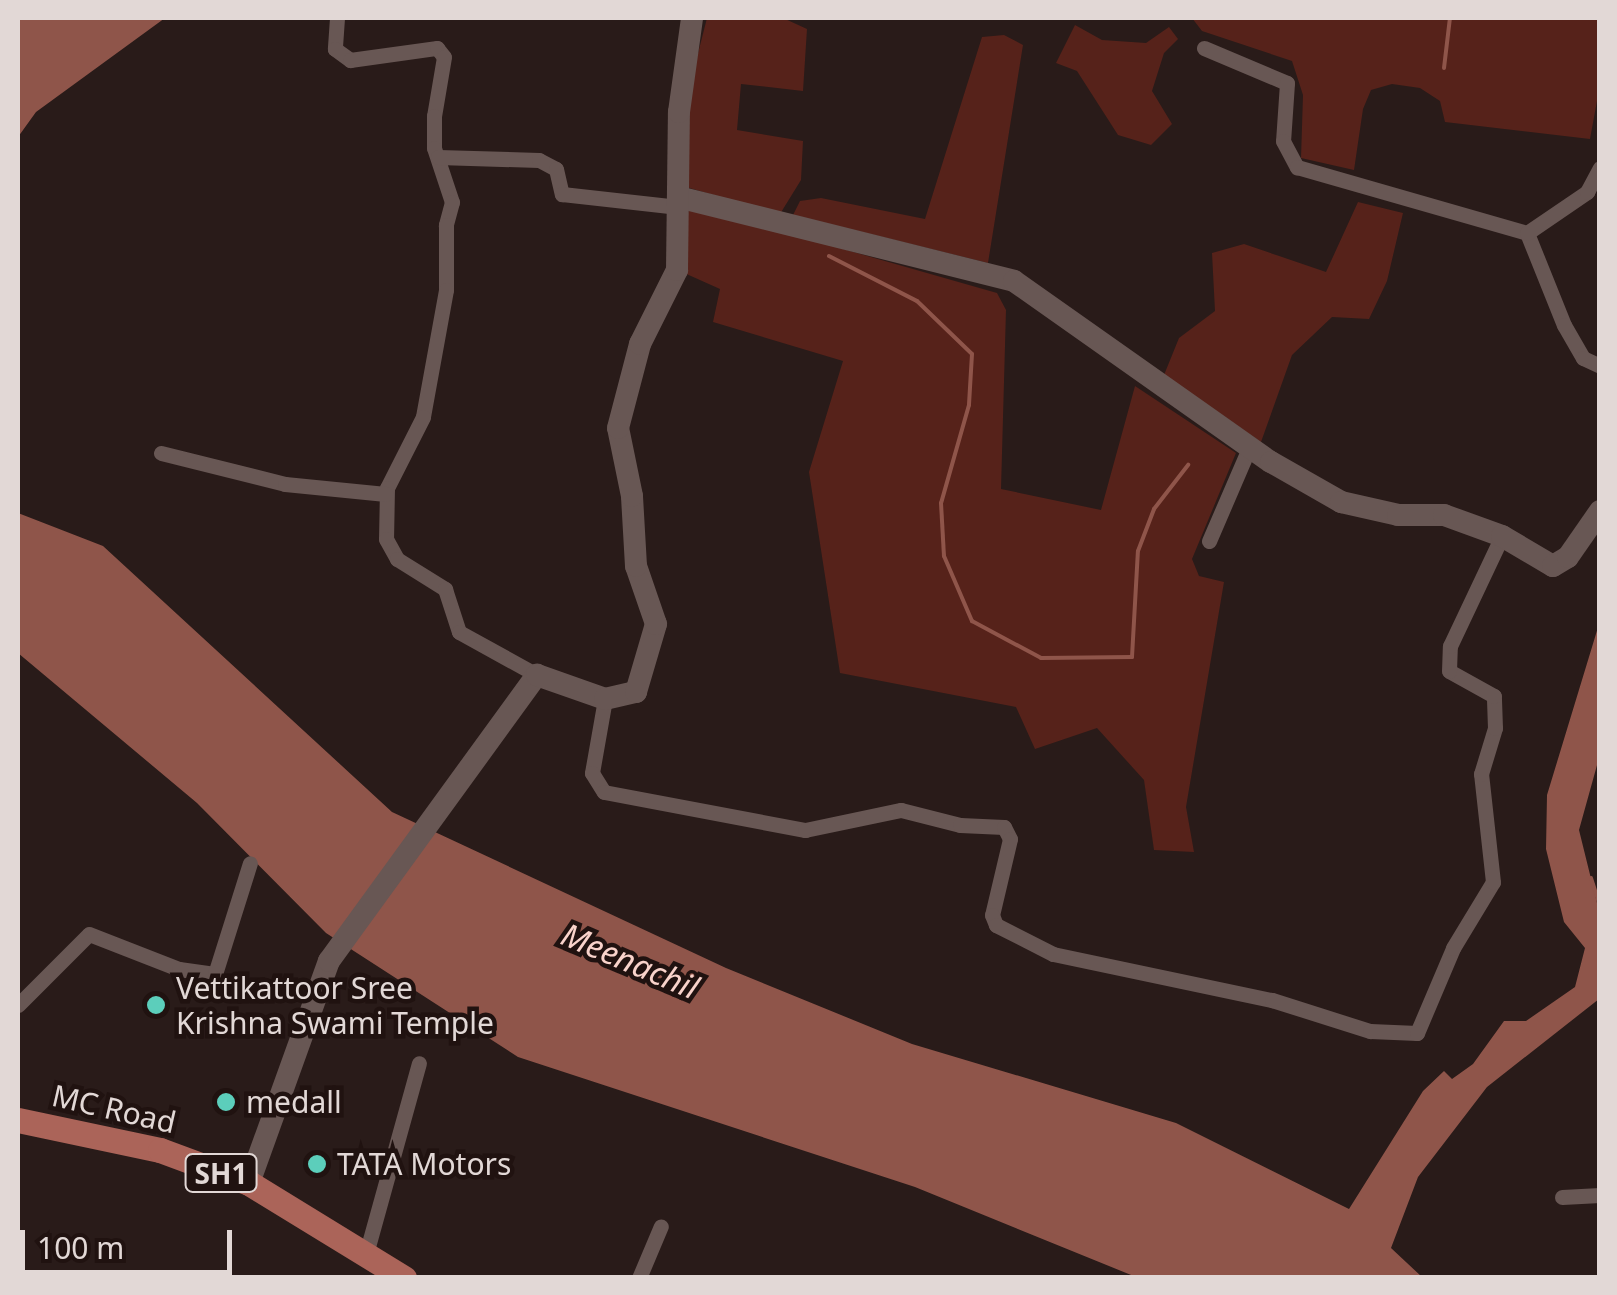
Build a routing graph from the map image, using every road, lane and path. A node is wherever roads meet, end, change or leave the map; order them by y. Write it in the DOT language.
graph roads {
  1 [pos="337,18"];
  2 [pos="692,18"];
  3 [pos="1204,48"];
  4 [pos="438,157"];
  5 [pos="1600,168"];
  6 [pos="678,202"];
  7 [pos="1527,232"];
  8 [pos="1600,366"];
  9 [pos="1250,446"];
  10 [pos="161,453"];
  11 [pos="386,494"];
  12 [pos="1600,511"];
  13 [pos="1502,536"];
  14 [pos="1209,540"];
  15 [pos="537,675"];
  16 [pos="605,699"];
  17 [pos="250,863"];
  18 [pos="18,1005"];
  19 [pos="419,1062"];
  20 [pos="18,1120"];
  21 [pos="248,1183"];
  22 [pos="1600,1196"];
  23 [pos="1562,1198"];
  24 [pos="661,1226"];
  25 [pos="366,1254"];
  26 [pos="404,1278"];
  27 [pos="639,1278"];
  1 -- 4 [label="street"];
  2 -- 6 [label="main road"];
  3 -- 7 [label="street"];
  4 -- 6 [label="street"];
  4 -- 11 [label="street"];
  5 -- 7 [label="street"];
  6 -- 9 [label="main road"];
  6 -- 16 [label="main road"];
  7 -- 8 [label="street"];
  9 -- 13 [label="main road"];
  9 -- 14 [label="street"];
  10 -- 11 [label="street"];
  11 -- 15 [label="street"];
  12 -- 13 [label="main road"];
  13 -- 16 [label="street"];
  15 -- 16 [label="main road"];
  15 -- 21 [label="main road"];
  17 -- 18 [label="street"];
  19 -- 25 [label="street"];
  20 -- 21 [label="main road, MC Road / SH1"];
  21 -- 25 [label="main road, MC Road / SH1"];
  22 -- 23 [label="street"];
  24 -- 27 [label="street"];
  25 -- 26 [label="main road, MC Road / SH1"];
}
